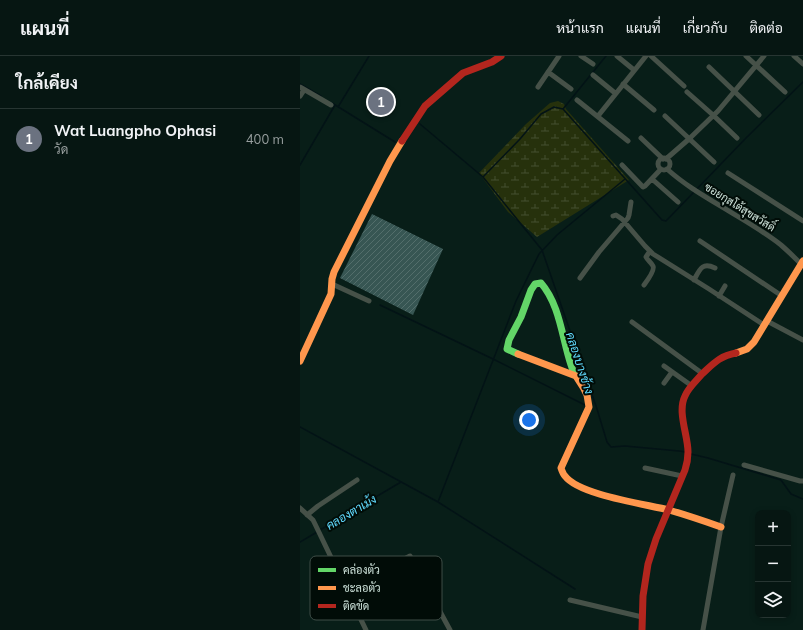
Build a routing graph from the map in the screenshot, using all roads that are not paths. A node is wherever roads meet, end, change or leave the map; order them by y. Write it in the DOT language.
graph roads {
  1 [pos="501,56"];
  2 [pos="559,56"];
  3 [pos="581,56"];
  4 [pos="617,56"];
  5 [pos="646,56"];
  6 [pos="651,56"];
  7 [pos="746,56"];
  8 [pos="764,56"];
  9 [pos="794,56"];
  10 [pos="593,64"];
  11 [pos="803,64"];
  12 [pos="756,65"];
  13 [pos="708,66"];
  14 [pos="634,70"];
  15 [pos="548,72"];
  16 [pos="592,75"];
  17 [pos="623,84"];
  18 [pos="684,86"];
  19 [pos="538,87"];
  20 [pos="302,88"];
  21 [pos="571,89"];
  22 [pos="735,91"];
  23 [pos="687,92"];
  24 [pos="785,92"];
  25 [pos="615,93"];
  26 [pos="300,96"];
  27 [pos="577,100"];
  28 [pos="331,105"];
  29 [pos="654,110"];
  30 [pos="759,114"];
  31 [pos="713,115"];
  32 [pos="598,116"];
  33 [pos="665,116"];
  34 [pos="641,138"];
  35 [pos="737,138"];
  36 [pos="689,139"];
  37 [pos="628,141"];
  38 [pos="664,159"];
  39 [pos="714,162"];
  40 [pos="622,165"];
  41 [pos="667,169"];
  42 [pos="661,170"];
  43 [pos="728,173"];
  44 [pos="652,179"];
  45 [pos="631,202"];
  46 [pos="678,202"];
  47 [pos="613,216"];
  48 [pos="803,221"];
  49 [pos="625,222"];
  50 [pos="700,241"];
  51 [pos="650,251"];
  52 [pos="802,263"];
  53 [pos="715,268"];
  54 [pos="580,278"];
  55 [pos="694,280"];
  56 [pos="332,284"];
  57 [pos="644,285"];
  58 [pos="725,286"];
  59 [pos="719,296"];
  60 [pos="782,296"];
  61 [pos="368,301"];
  62 [pos="632,322"];
  63 [pos="765,323"];
  64 [pos="803,340"];
  65 [pos="300,361"];
  66 [pos="664,366"];
  67 [pos="672,372"];
  68 [pos="703,374"];
  69 [pos="576,376"];
  70 [pos="664,383"];
  71 [pos="692,386"];
  72 [pos="744,465"];
  73 [pos="645,468"];
  74 [pos="733,475"];
  75 [pos="682,476"];
  76 [pos="357,480"];
  77 [pos="803,480"];
  78 [pos="300,508"];
  79 [pos="668,509"];
  80 [pos="307,515"];
  81 [pos="721,527"];
  82 [pos="331,556"];
  83 [pos="570,600"];
  84 [pos="442,615"];
  85 [pos="642,617"];
  86 [pos="450,630"];
  87 [pos="642,630"];
  88 [pos="703,630"];
  1 -- 56 [label="street"];
  2 -- 15 [label="street"];
  3 -- 10 [label="street"];
  4 -- 14 [label="street"];
  5 -- 14 [label="street"];
  6 -- 18 [label="street"];
  7 -- 12 [label="street"];
  8 -- 12 [label="street"];
  9 -- 11 [label="street"];
  12 -- 22 [label="street"];
  12 -- 24 [label="street"];
  13 -- 22 [label="street"];
  14 -- 17 [label="street"];
  15 -- 19 [label="street"];
  15 -- 21 [label="street"];
  16 -- 25 [label="street"];
  17 -- 25 [label="street"];
  17 -- 29 [label="street"];
  20 -- 26 [label="street"];
  20 -- 28 [label="street"];
  22 -- 30 [label="street"];
  22 -- 31 [label="street"];
  23 -- 31 [label="street"];
  25 -- 32 [label="street"];
  27 -- 32 [label="street"];
  31 -- 35 [label="street"];
  31 -- 36 [label="street"];
  32 -- 37 [label="street"];
  33 -- 36 [label="street"];
  34 -- 38 [label="street"];
  36 -- 38 [label="street"];
  36 -- 39 [label="street"];
  38 -- 41 [label="street"];
  38 -- 42 [label="street"];
  40 -- 44 [label="street"];
  41 -- 42 [label="street"];
  41 -- 52 [label="street, ซอยกุสโต้สุขสวัสดิ์"];
  42 -- 44 [label="street"];
  43 -- 48 [label="street"];
  44 -- 46 [label="street"];
  45 -- 49 [label="street"];
  47 -- 49 [label="street"];
  49 -- 51 [label="street"];
  49 -- 54 [label="street"];
  50 -- 60 [label="street"];
  51 -- 55 [label="street"];
  51 -- 57 [label="street"];
  52 -- 60 [label="street"];
  53 -- 55 [label="street"];
  55 -- 59 [label="street"];
  56 -- 61 [label="street"];
  56 -- 65 [label="street"];
  58 -- 59 [label="street"];
  59 -- 63 [label="street"];
  60 -- 63 [label="street"];
  62 -- 68 [label="street"];
  63 -- 64 [label="street"];
  63 -- 68 [label="street"];
  66 -- 67 [label="street"];
  67 -- 70 [label="street"];
  67 -- 71 [label="street"];
  68 -- 71 [label="street"];
  69 -- 69 [label="street"];
  69 -- 79 [label="street"];
  71 -- 75 [label="street"];
  72 -- 77 [label="street"];
  73 -- 75 [label="street"];
  74 -- 81 [label="street"];
  75 -- 79 [label="street"];
  76 -- 80 [label="street"];
  78 -- 80 [label="street"];
  79 -- 81 [label="street"];
  79 -- 85 [label="street"];
  80 -- 82 [label="street"];
  81 -- 88 [label="street"];
  83 -- 85 [label="street"];
  84 -- 86 [label="street"];
  85 -- 87 [label="street"];
}
